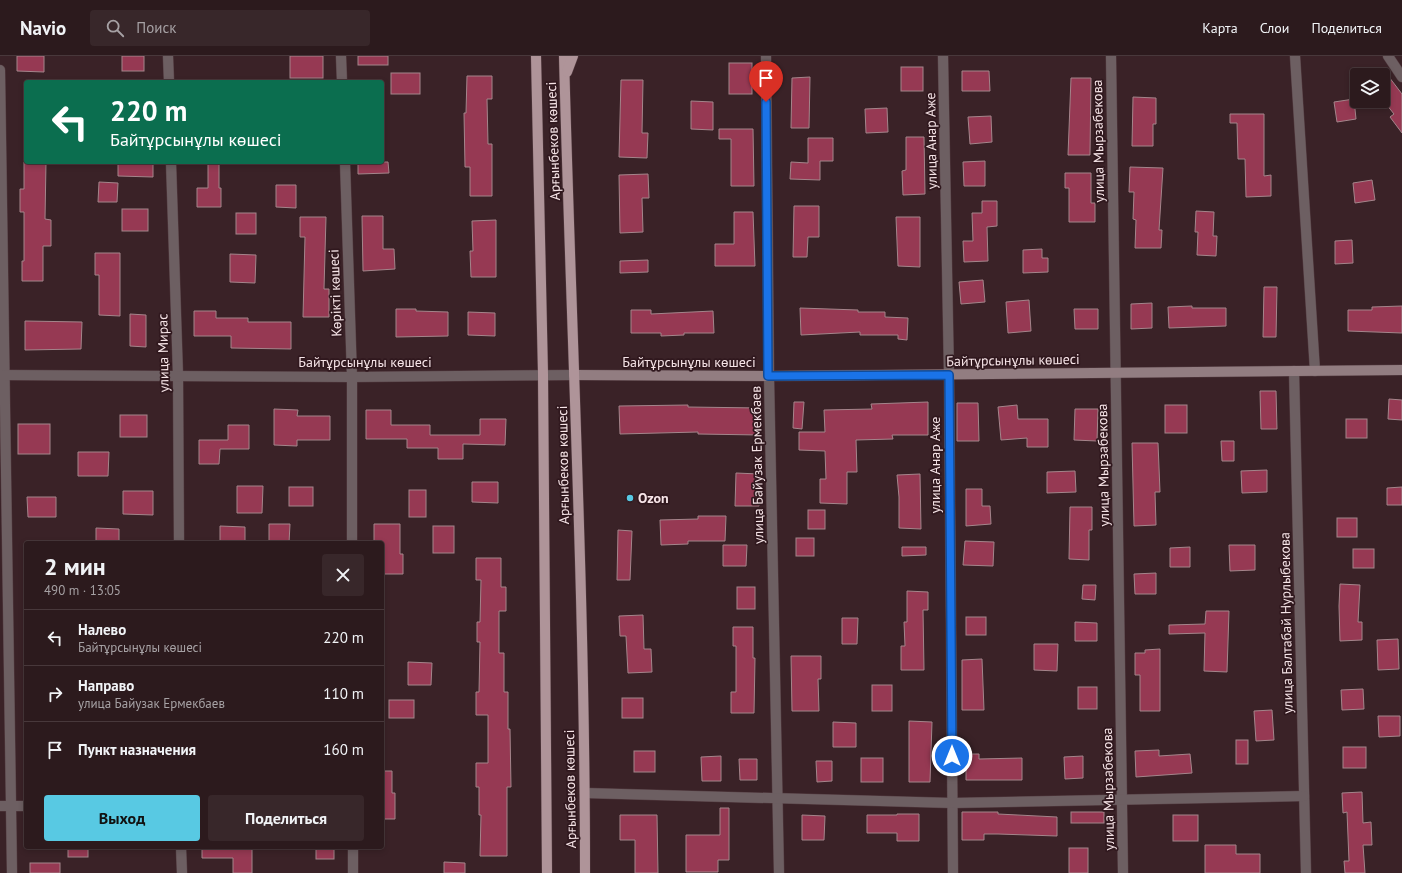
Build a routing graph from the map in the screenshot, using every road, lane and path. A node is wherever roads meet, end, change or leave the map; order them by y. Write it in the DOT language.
graph roads {
  1 [pos="168,56"];
  2 [pos="341,56"];
  3 [pos="532,56"];
  4 [pos="536,56"];
  5 [pos="564,56"];
  6 [pos="573,56"];
  7 [pos="766,56"];
  8 [pos="943,56"];
  9 [pos="1111,56"];
  10 [pos="1295,56"];
  11 [pos="1388,56"];
  12 [pos="0,70"];
  13 [pos="536,75"];
  14 [pos="1402,76"];
  15 [pos="565,78"];
  16 [pos="168,80"];
  17 [pos="342,80"];
  18 [pos="171,164"];
  19 [pos="345,164"];
  20 [pos="1402,370"];
  21 [pos="1294,371"];
  22 [pos="1315,371"];
  23 [pos="1116,373"];
  24 [pos="543,374"];
  25 [pos="2,375"];
  26 [pos="178,375"];
  27 [pos="574,375"];
  28 [pos="949,375"];
  29 [pos="768,376"];
  30 [pos="352,377"];
  31 [pos="179,541"];
  32 [pos="352,541"];
  33 [pos="585,793"];
  34 [pos="1304,796"];
  35 [pos="778,798"];
  36 [pos="1123,799"];
  37 [pos="952,803"];
  38 [pos="5,806"];
  39 [pos="24,806"];
  40 [pos="181,849"];
  41 [pos="353,849"];
  42 [pos="12,873"];
  43 [pos="182,873"];
  44 [pos="353,873"];
  45 [pos="547,873"];
  46 [pos="585,873"];
  47 [pos="779,873"];
  48 [pos="953,873"];
  49 [pos="1123,873"];
  50 [pos="1306,873"];
  1 -- 16 [label="street"];
  2 -- 17 [label="street"];
  3 -- 13 [label="main road"];
  4 -- 13 [label="main road, Арғынбеков көшесі"];
  5 -- 15 [label="main road, Арғынбеков көшесі"];
  6 -- 15 [label="main road"];
  7 -- 29 [label="street, улица Байузак Ермекбаев"];
  8 -- 28 [label="street, улица Анар Аже"];
  9 -- 23 [label="street, улица Мырзабекова"];
  10 -- 22 [label="street"];
  11 -- 14 [label="street"];
  12 -- 25 [label="street"];
  13 -- 24 [label="main road, Арғынбеков көшесі"];
  15 -- 27 [label="main road, Арғынбеков көшесі"];
  18 -- 26 [label="street, улица Мирас"];
  19 -- 30 [label="street, Көрікті көшесі"];
  20 -- 22 [label="main road, Байтұрсынұлы көшесі"];
  21 -- 22 [label="main road, Байтұрсынұлы көшесі"];
  21 -- 23 [label="main road, Байтұрсынұлы көшесі"];
  21 -- 34 [label="street, улица Балтабай Нурлыбекова"];
  23 -- 28 [label="main road, Байтұрсынұлы көшесі"];
  23 -- 36 [label="street, улица Мырзабекова"];
  24 -- 27 [label="street, Байтұрсынұлы көшесі"];
  24 -- 30 [label="street, Байтұрсынұлы көшесі"];
  24 -- 45 [label="main road, Арғынбеков көшесі"];
  25 -- 26 [label="street, Байтұрсынұлы көшесі"];
  25 -- 38 [label="street"];
  26 -- 30 [label="street, Байтұрсынұлы көшесі"];
  26 -- 31 [label="street, улица Мирас"];
  27 -- 29 [label="main road, Байтұрсынұлы көшесі"];
  27 -- 33 [label="main road, Арғынбеков көшесі"];
  28 -- 29 [label="main road, Байтұрсынұлы көшесі"];
  28 -- 37 [label="street, улица Анар Аже"];
  29 -- 35 [label="street, улица Байузак Ермекбаев"];
  30 -- 32 [label="street, Көрікті көшесі"];
  33 -- 35 [label="street"];
  33 -- 46 [label="main road, Арғынбеков көшесі"];
  34 -- 36 [label="street"];
  34 -- 50 [label="street, улица Балтабай Нурлыбекова"];
  35 -- 37 [label="street"];
  35 -- 47 [label="street, улица Байузак Ермекбаев"];
  36 -- 37 [label="street"];
  36 -- 49 [label="street, улица Мырзабекова"];
  37 -- 48 [label="street, улица Анар Аже"];
  38 -- 39 [label="street"];
  38 -- 42 [label="street"];
  40 -- 43 [label="street"];
  41 -- 44 [label="street"];
}
